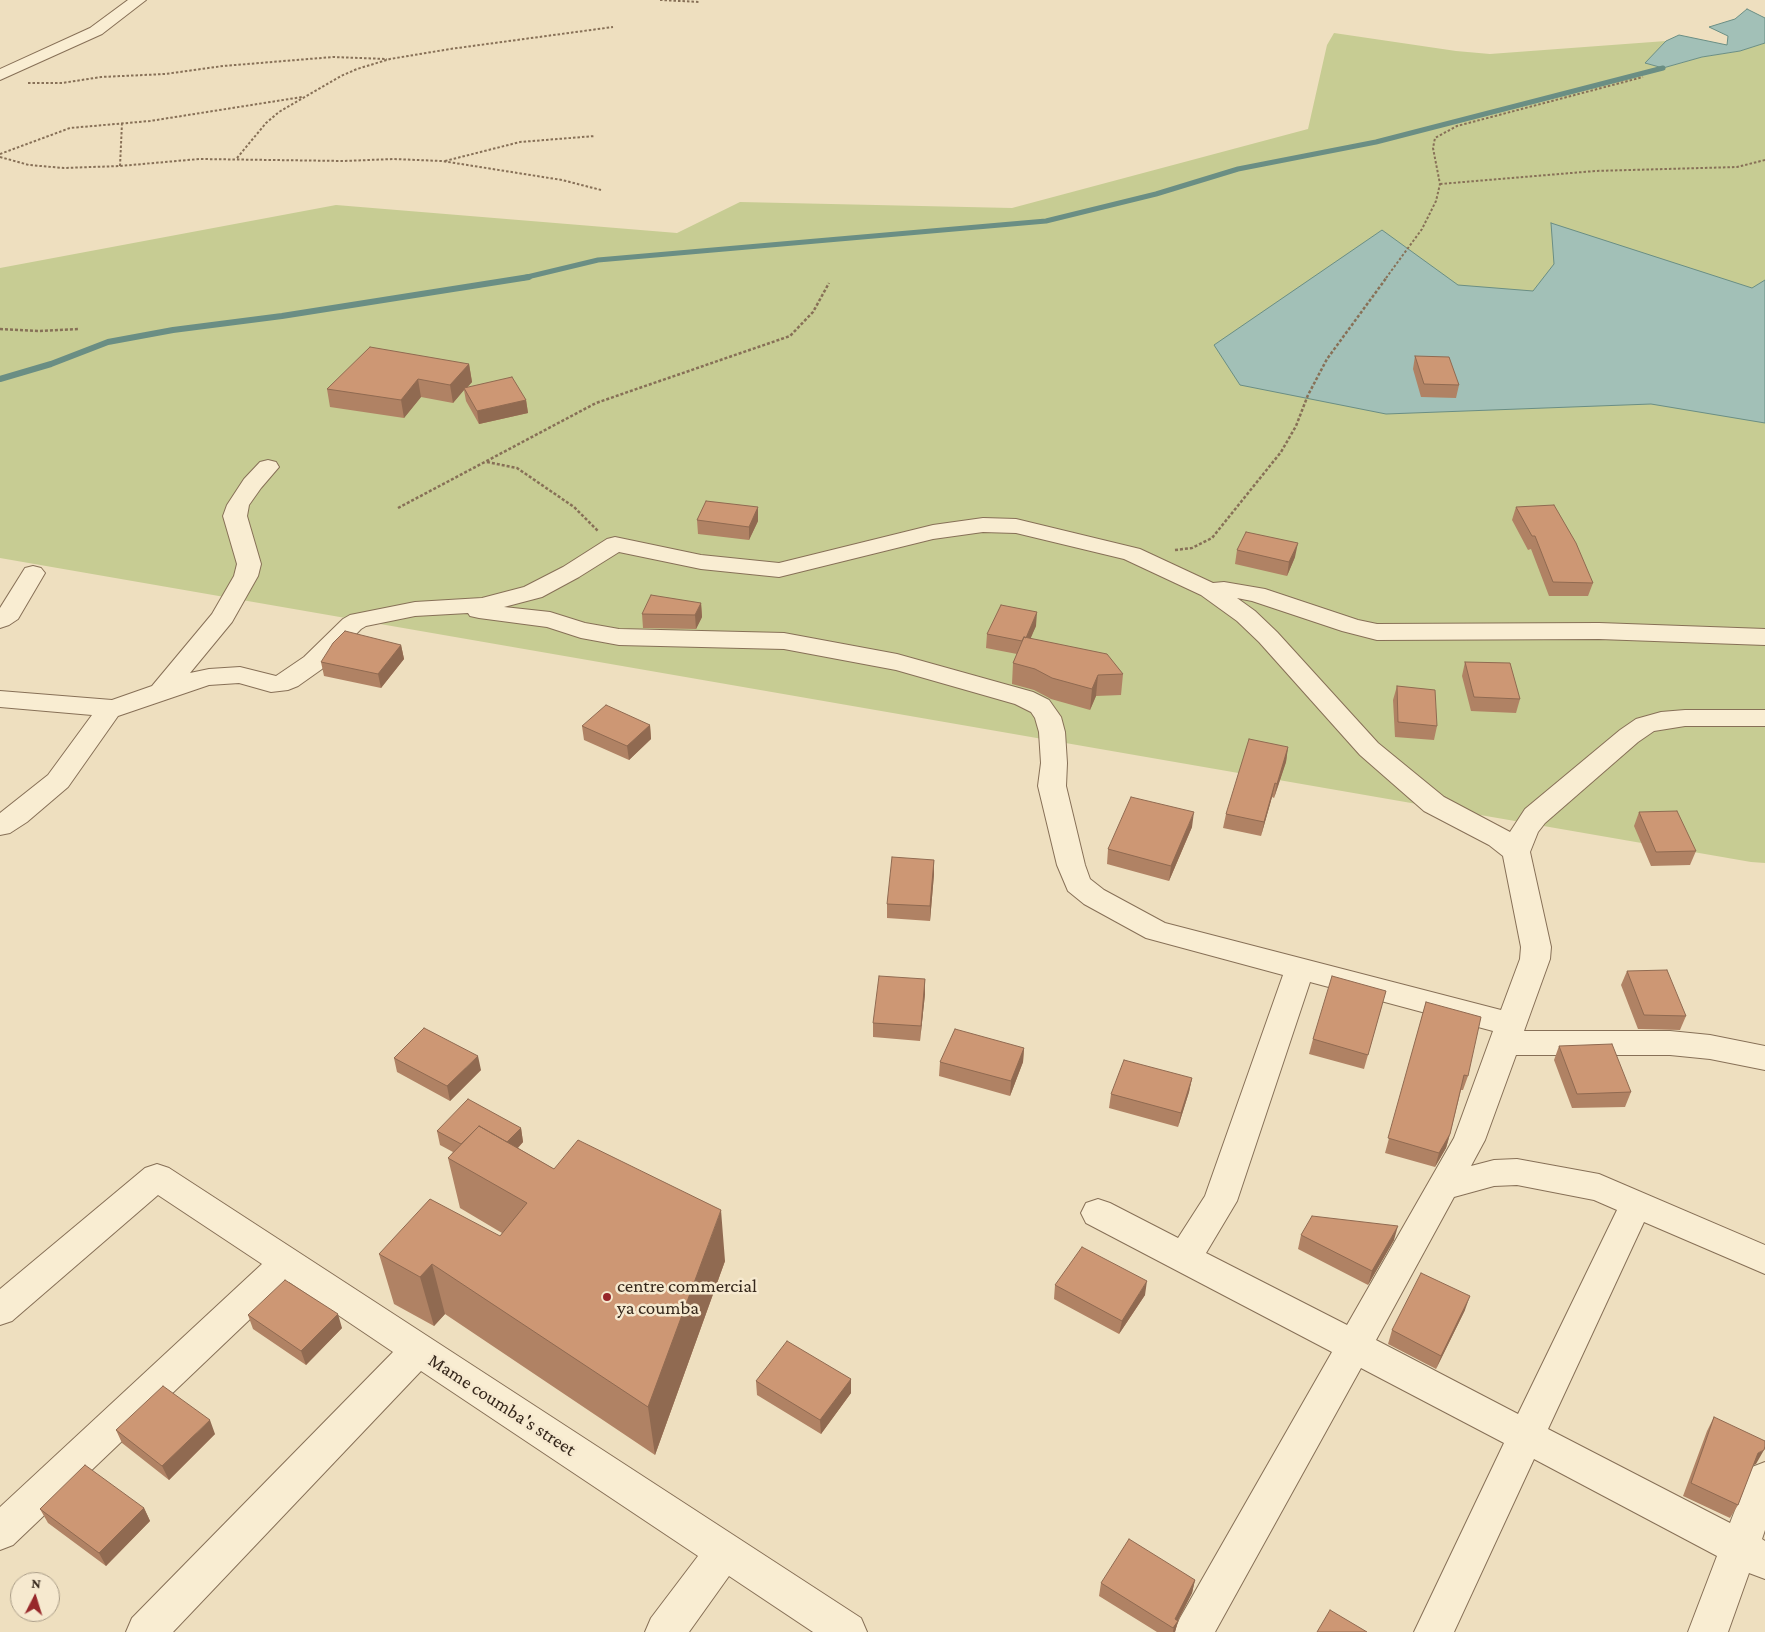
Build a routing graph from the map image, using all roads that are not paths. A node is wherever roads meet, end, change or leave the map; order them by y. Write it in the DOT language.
graph roads {
  1 [pos="138,0"];
  2 [pos="0,75"];
  3 [pos="268,467"];
  4 [pos="34,572"];
  5 [pos="1210,590"];
  6 [pos="453,608"];
  7 [pos="0,620"];
  8 [pos="1765,638"];
  9 [pos="160,693"];
  10 [pos="0,699"];
  11 [pos="109,710"];
  12 [pos="1765,718"];
  13 [pos="0,826"];
  14 [pos="1516,852"];
  15 [pos="1300,969"];
  16 [pos="1508,1033"];
  17 [pos="1765,1058"];
  18 [pos="1443,1187"];
  19 [pos="1636,1204"];
  20 [pos="1098,1213"];
  21 [pos="1184,1258"];
  22 [pos="1765,1260"];
  23 [pos="286,1263"];
  24 [pos="0,1310"];
  25 [pos="1355,1347"];
  26 [pos="418,1350"];
  27 [pos="1526,1436"];
  28 [pos="1765,1479"];
  29 [pos="0,1532"];
  30 [pos="724,1552"];
  31 [pos="1752,1555"];
  32 [pos="146,1632"];
  33 [pos="665,1632"];
  34 [pos="847,1632"];
  35 [pos="1194,1632"];
  36 [pos="1434,1632"];
  37 [pos="1708,1632"];
  1 -- 2 [label="street"];
  3 -- 9 [label="street"];
  4 -- 7 [label="street"];
  5 -- 6 [label="street"];
  5 -- 8 [label="street"];
  5 -- 14 [label="street"];
  6 -- 9 [label="street"];
  6 -- 15 [label="street"];
  9 -- 11 [label="street"];
  10 -- 11 [label="street"];
  11 -- 13 [label="street"];
  12 -- 14 [label="street"];
  14 -- 16 [label="street"];
  15 -- 16 [label="street"];
  15 -- 21 [label="street"];
  16 -- 17 [label="street"];
  16 -- 18 [label="street"];
  18 -- 19 [label="street"];
  18 -- 25 [label="street"];
  19 -- 22 [label="street"];
  19 -- 27 [label="street"];
  20 -- 21 [label="street"];
  21 -- 25 [label="street"];
  23 -- 24 [label="street, Mame coumba's street"];
  23 -- 26 [label="street, Mame coumba's street"];
  23 -- 29 [label="street"];
  25 -- 27 [label="street"];
  25 -- 35 [label="street"];
  26 -- 30 [label="street, Mame coumba's street"];
  26 -- 32 [label="street"];
  27 -- 31 [label="street"];
  27 -- 36 [label="street"];
  28 -- 31 [label="street"];
  30 -- 33 [label="street"];
  30 -- 34 [label="street, Mame coumba's street"];
  31 -- 37 [label="street"];
}
